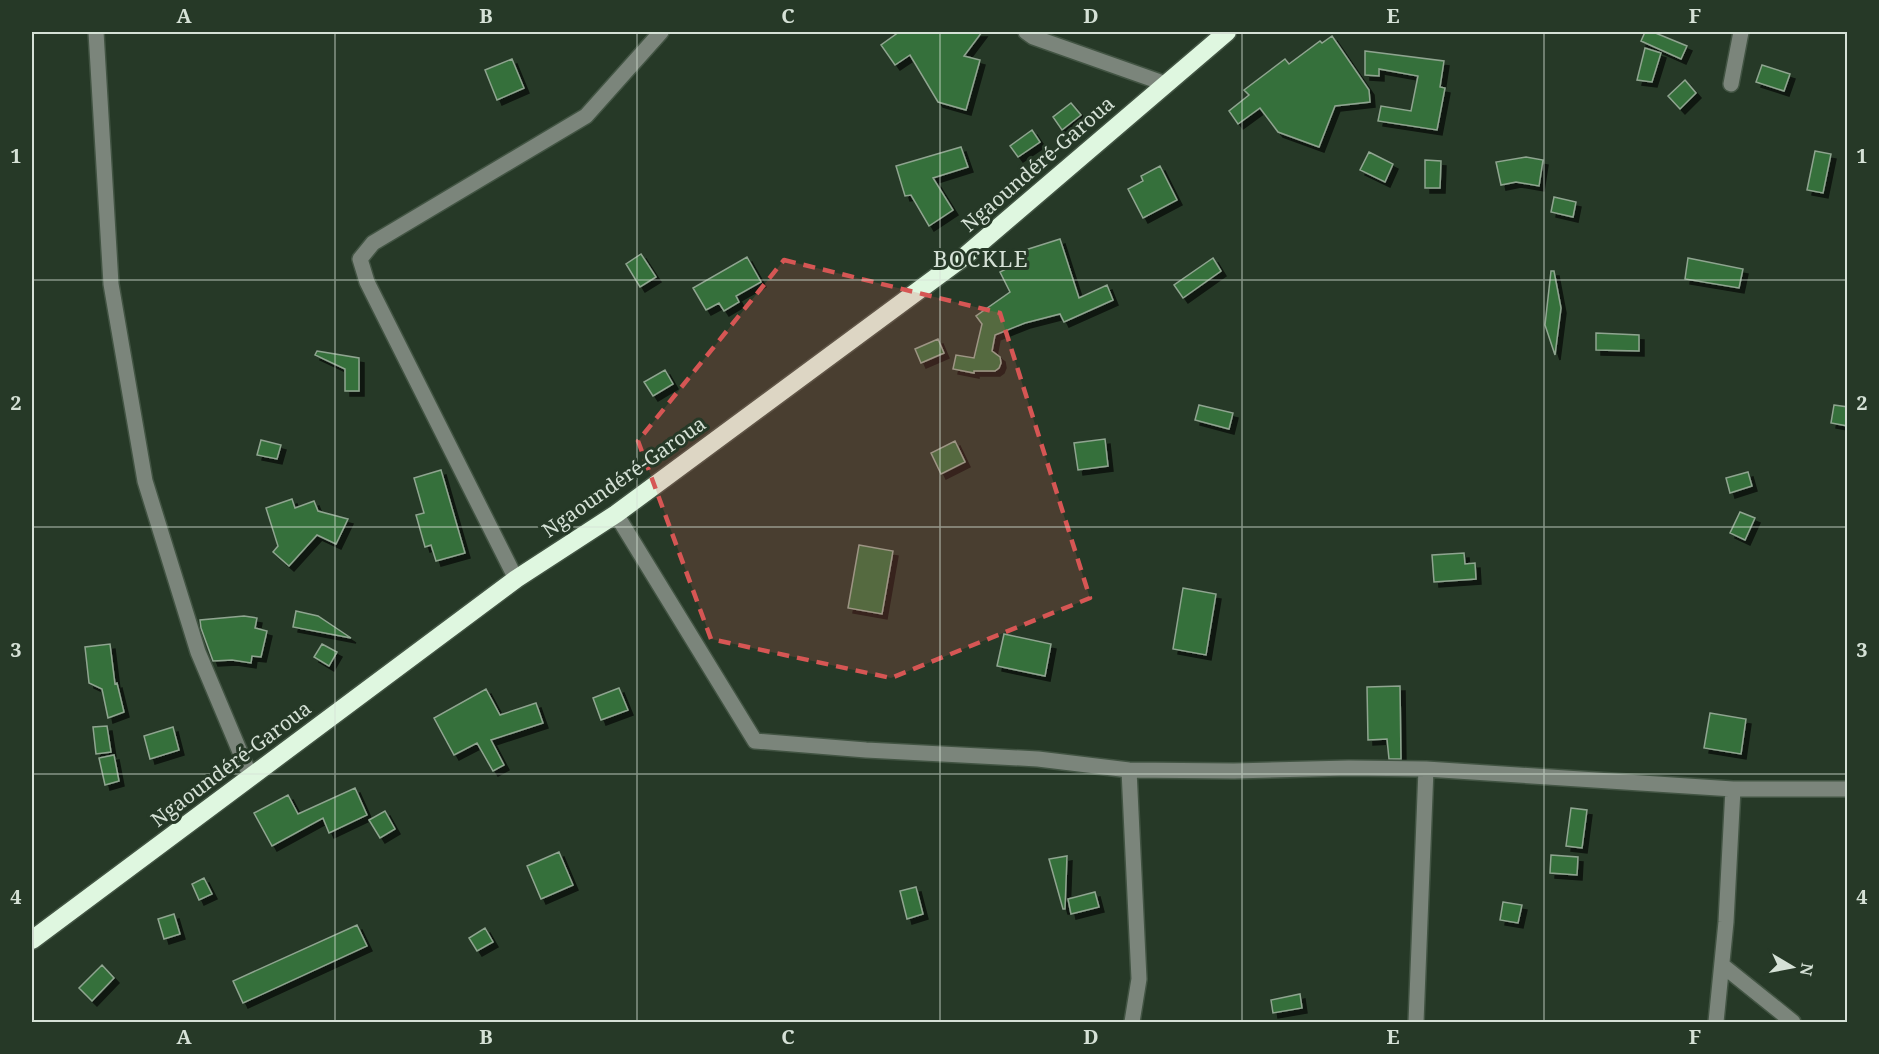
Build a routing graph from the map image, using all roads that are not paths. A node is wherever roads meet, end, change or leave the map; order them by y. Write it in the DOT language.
graph roads {
  1 [pos="96,32"];
  2 [pos="661,32"];
  3 [pos="1026,32"];
  4 [pos="1227,32"];
  5 [pos="1741,32"];
  6 [pos="1166,84"];
  7 [pos="1731,84"];
  8 [pos="616,514"];
  9 [pos="516,579"];
  10 [pos="1426,769"];
  11 [pos="1129,770"];
  12 [pos="251,778"];
  13 [pos="1733,789"];
  14 [pos="1848,789"];
  15 [pos="32,940"];
  16 [pos="1722,965"];
  17 [pos="1132,1023"];
  18 [pos="1416,1023"];
  19 [pos="1716,1023"];
  20 [pos="1793,1023"];
  1 -- 12 [label="street"];
  2 -- 9 [label="street"];
  3 -- 6 [label="street"];
  4 -- 6 [label="highway, Ngaoundéré-Garoua"];
  5 -- 7 [label="street"];
  6 -- 8 [label="highway, Ngaoundéré-Garoua"];
  8 -- 9 [label="highway, Ngaoundéré-Garoua"];
  8 -- 11 [label="street"];
  9 -- 12 [label="highway, Ngaoundéré-Garoua"];
  10 -- 11 [label="street"];
  10 -- 13 [label="street"];
  10 -- 18 [label="street"];
  11 -- 17 [label="street"];
  12 -- 15 [label="highway, Ngaoundéré-Garoua"];
  13 -- 14 [label="street"];
  13 -- 16 [label="street"];
  16 -- 19 [label="street"];
  16 -- 20 [label="street"];
}
